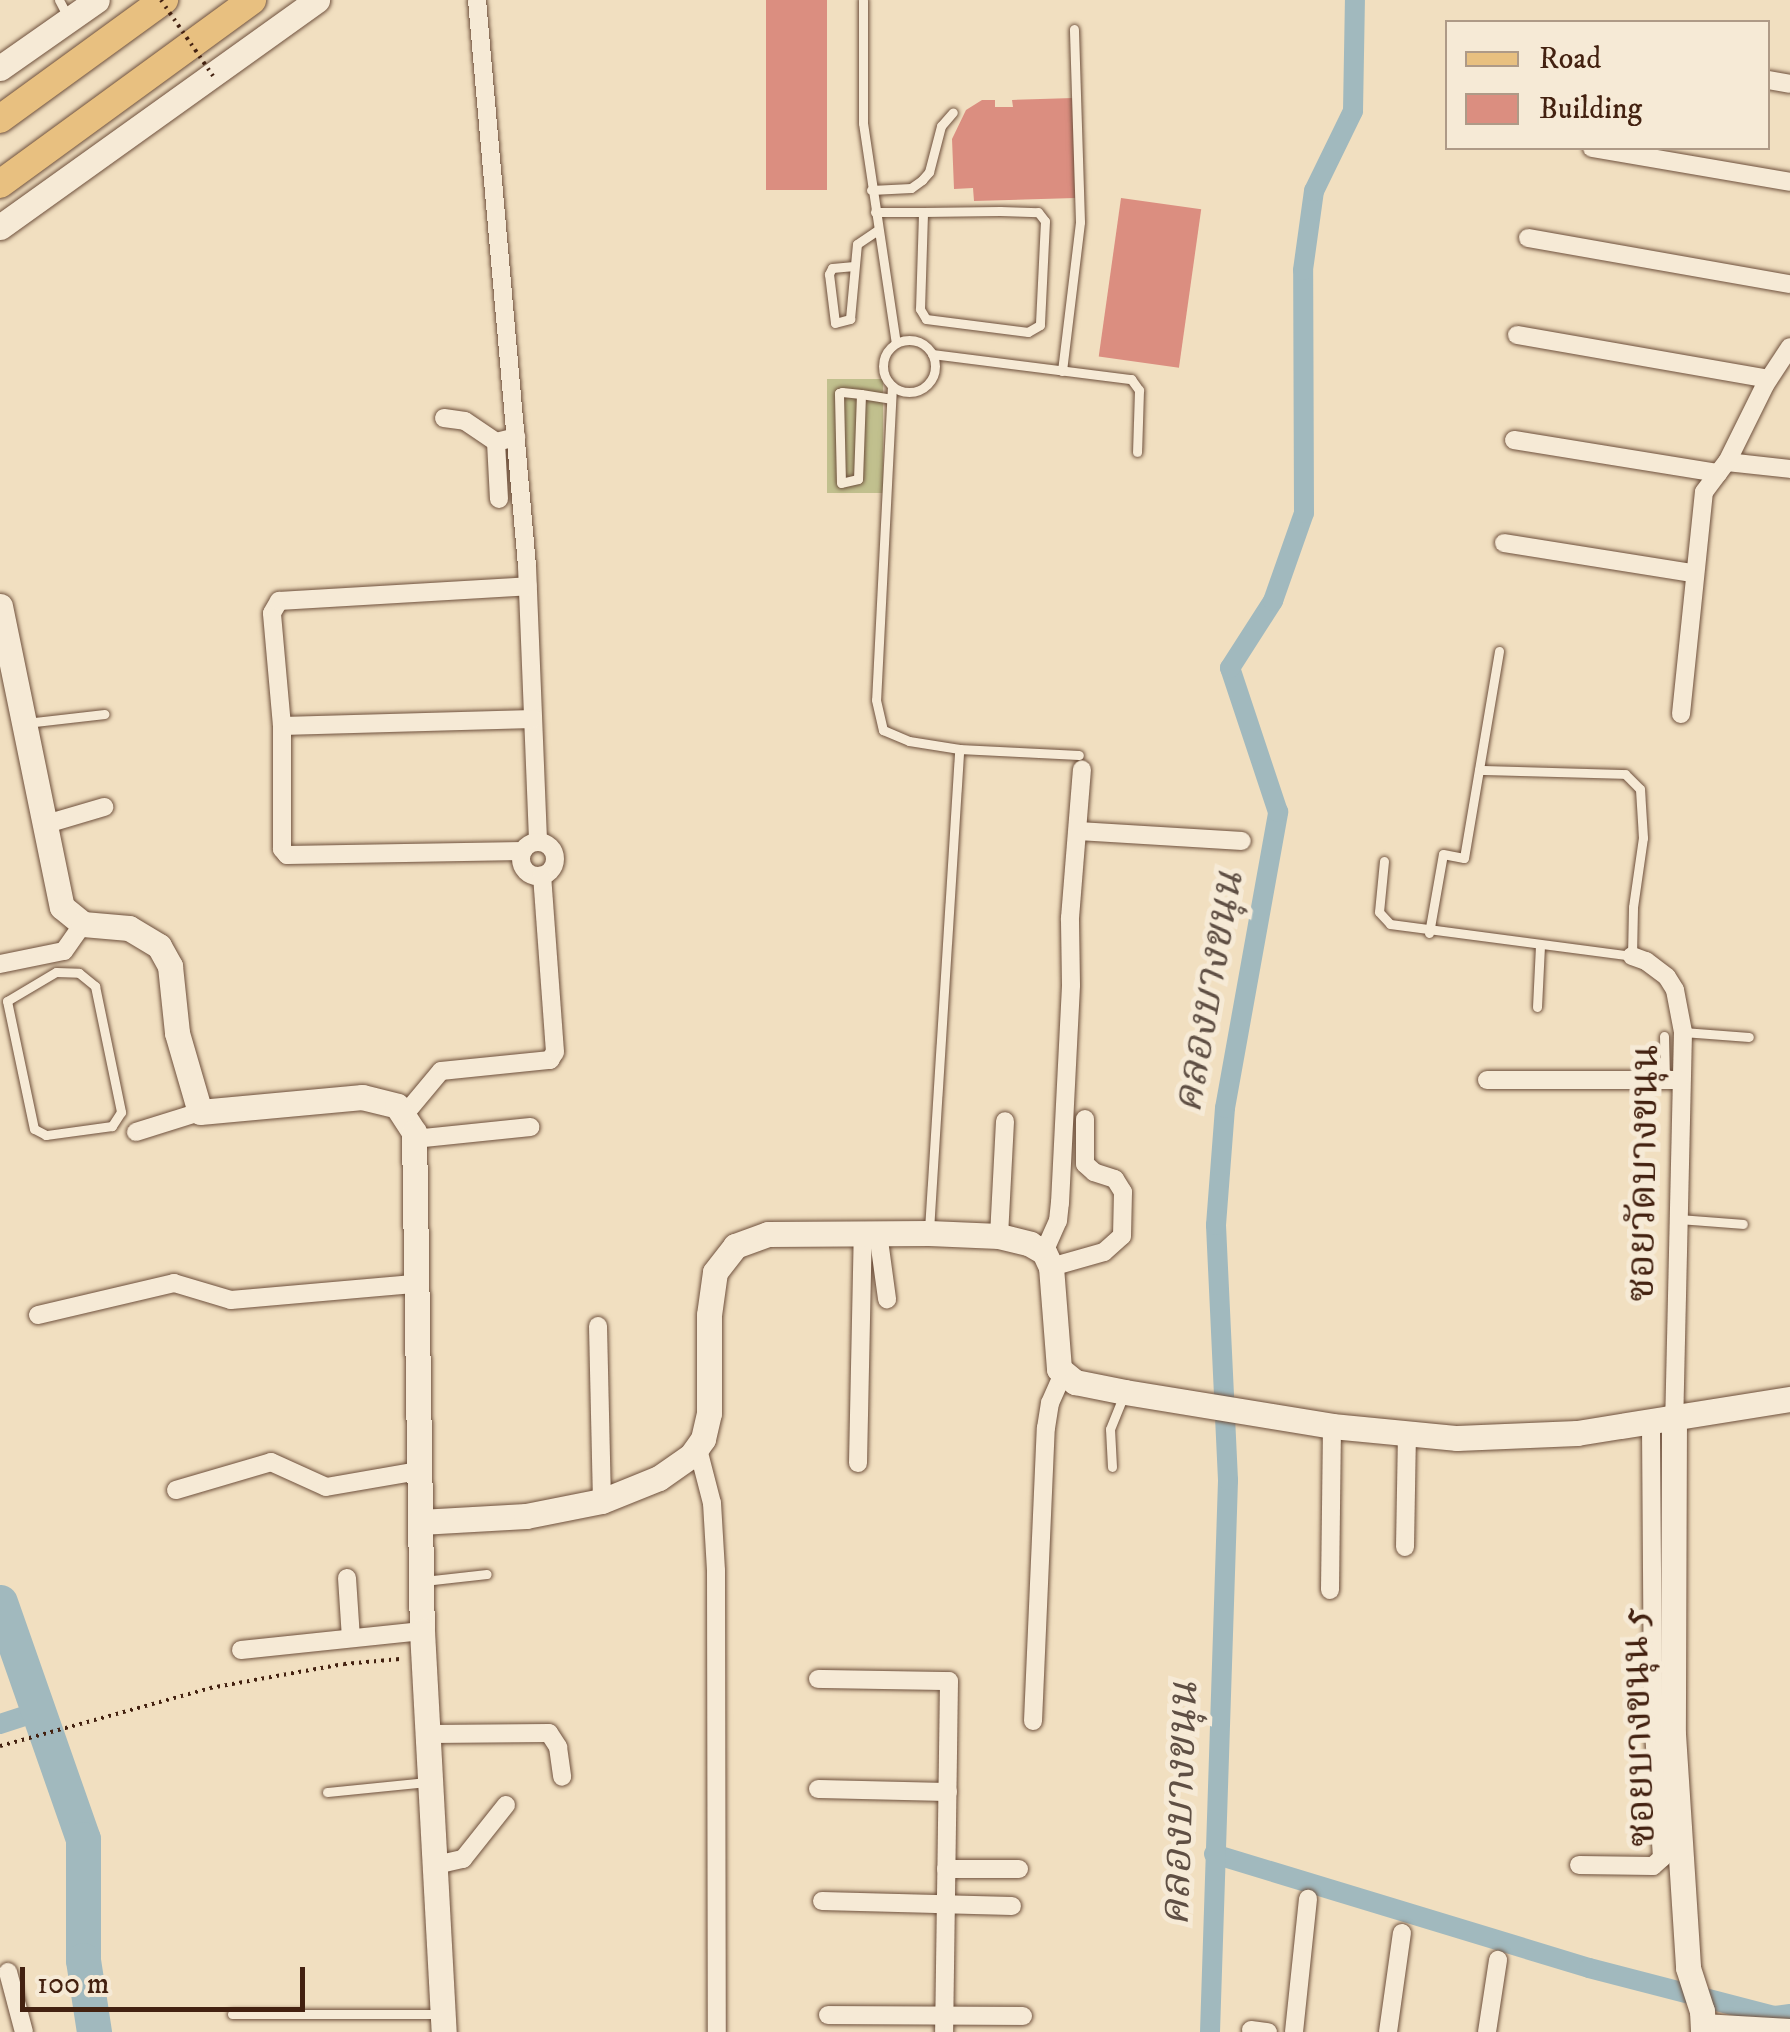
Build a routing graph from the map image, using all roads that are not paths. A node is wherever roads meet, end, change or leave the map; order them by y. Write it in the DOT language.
graph roads {
  1 [pos="162,0"];
  2 [pos="252,0"];
  3 [pos="316,0"];
  4 [pos="477,0"];
  5 [pos="863,0"];
  6 [pos="81,5"];
  7 [pos="1074,29"];
  8 [pos="0,68"];
  9 [pos="953,112"];
  10 [pos="0,119"];
  11 [pos="1604,150"];
  12 [pos="1790,182"];
  13 [pos="0,184"];
  14 [pos="872,190"];
  15 [pos="875,212"];
  16 [pos="923,212"];
  17 [pos="0,228"];
  18 [pos="878,230"];
  19 [pos="1528,238"];
  20 [pos="854,266"];
  21 [pos="1790,284"];
  22 [pos="1518,335"];
  23 [pos="896,343"];
  24 [pos="1789,351"];
  25 [pos="932,354"];
  26 [pos="1062,371"];
  27 [pos="1768,379"];
  28 [pos="892,386"];
  29 [pos="861,394"];
  30 [pos="891,399"];
  31 [pos="444,418"];
  32 [pos="516,436"];
  33 [pos="1514,440"];
  34 [pos="496,442"];
  35 [pos="1137,452"];
  36 [pos="1722,467"];
  37 [pos="1790,469"];
  38 [pos="499,498"];
  39 [pos="1504,543"];
  40 [pos="1692,573"];
  41 [pos="528,586"];
  42 [pos="0,606"];
  43 [pos="1500,651"];
  44 [pos="104,714"];
  45 [pos="1680,714"];
  46 [pos="532,719"];
  47 [pos="24,723"];
  48 [pos="282,726"];
  49 [pos="959,749"];
  50 [pos="1080,762"];
  51 [pos="1479,770"];
  52 [pos="104,807"];
  53 [pos="43,825"];
  54 [pos="1078,831"];
  55 [pos="1242,842"];
  56 [pos="530,847"];
  57 [pos="1384,861"];
  58 [pos="542,875"];
  59 [pos="83,924"];
  60 [pos="1429,933"];
  61 [pos="1540,946"];
  62 [pos="64,951"];
  63 [pos="1632,956"];
  64 [pos="0,964"];
  65 [pos="56,972"];
  66 [pos="1537,1007"];
  67 [pos="1674,1034"];
  68 [pos="1749,1037"];
  69 [pos="1488,1080"];
  70 [pos="1672,1080"];
  71 [pos="200,1112"];
  72 [pos="405,1114"];
  73 [pos="1085,1118"];
  74 [pos="1005,1121"];
  75 [pos="530,1127"];
  76 [pos="136,1132"];
  77 [pos="414,1139"];
  78 [pos="1677,1219"];
  79 [pos="1743,1224"];
  80 [pos="870,1232"];
  81 [pos="929,1233"];
  82 [pos="1000,1236"];
  83 [pos="1047,1260"];
  84 [pos="413,1284"];
  85 [pos="886,1299"];
  86 [pos="38,1315"];
  87 [pos="598,1326"];
  88 [pos="1063,1374"];
  89 [pos="1125,1392"];
  90 [pos="1790,1399"];
  91 [pos="1662,1418"];
  92 [pos="1332,1426"];
  93 [pos="1407,1435"];
  94 [pos="698,1449"];
  95 [pos="858,1462"];
  96 [pos="1112,1467"];
  97 [pos="418,1471"];
  98 [pos="176,1490"];
  99 [pos="602,1502"];
  100 [pos="420,1522"];
  101 [pos="1405,1547"];
  102 [pos="487,1574"];
  103 [pos="346,1578"];
  104 [pos="421,1581"];
  105 [pos="1330,1590"];
  106 [pos="422,1631"];
  107 [pos="351,1638"];
  108 [pos="241,1650"];
  109 [pos="818,1679"];
  110 [pos="1033,1722"];
  111 [pos="430,1734"];
  112 [pos="562,1777"];
  113 [pos="430,1782"];
  114 [pos="818,1789"];
  115 [pos="327,1792"];
  116 [pos="948,1792"];
  117 [pos="506,1805"];
  118 [pos="436,1865"];
  119 [pos="1579,1865"];
  120 [pos="946,1869"];
  121 [pos="1019,1869"];
  122 [pos="1308,1899"];
  123 [pos="822,1901"];
  124 [pos="944,1905"];
  125 [pos="1012,1906"];
  126 [pos="1402,1933"];
  127 [pos="1498,1960"];
  128 [pos="8,1972"];
  129 [pos="232,2014"];
  130 [pos="828,2014"];
  131 [pos="1024,2016"];
  132 [pos="1703,2022"];
  133 [pos="443,2023"];
  134 [pos="944,2024"];
  135 [pos="1790,2028"];
  136 [pos="24,2032"];
  137 [pos="717,2032"];
  138 [pos="1294,2032"];
  139 [pos="1388,2032"];
  140 [pos="1488,2032"];
  1 -- 10 [label="main road"];
  2 -- 13 [label="main road"];
  3 -- 17 [label="street"];
  4 -- 32 [label="street"];
  5 -- 14 [label="lane"];
  6 -- 8 [label="street"];
  7 -- 26 [label="lane"];
  9 -- 14 [label="lane"];
  11 -- 12 [label="street"];
  14 -- 15 [label="lane"];
  15 -- 16 [label="lane"];
  15 -- 18 [label="lane"];
  16 -- 16 [label="lane"];
  18 -- 20 [label="lane"];
  18 -- 23 [label="lane"];
  19 -- 21 [label="street"];
  20 -- 20 [label="lane"];
  22 -- 27 [label="street"];
  23 -- 25 [label="lane"];
  23 -- 28 [label="lane"];
  24 -- 27 [label="street"];
  25 -- 26 [label="lane"];
  25 -- 28 [label="lane"];
  26 -- 35 [label="lane"];
  27 -- 36 [label="street"];
  28 -- 30 [label="lane"];
  29 -- 29 [label="lane"];
  29 -- 30 [label="lane"];
  30 -- 49 [label="lane"];
  31 -- 34 [label="street"];
  32 -- 34 [label="street"];
  32 -- 41 [label="street"];
  33 -- 36 [label="street"];
  34 -- 38 [label="street"];
  36 -- 37 [label="street"];
  36 -- 40 [label="street"];
  39 -- 40 [label="street"];
  40 -- 45 [label="street"];
  41 -- 46 [label="street"];
  41 -- 48 [label="street"];
  42 -- 47 [label="street"];
  43 -- 51 [label="lane"];
  44 -- 47 [label="lane"];
  46 -- 48 [label="street"];
  46 -- 56 [label="street"];
  47 -- 53 [label="street"];
  48 -- 56 [label="street"];
  49 -- 50 [label="lane"];
  49 -- 81 [label="lane"];
  50 -- 54 [label="street"];
  51 -- 60 [label="lane"];
  51 -- 63 [label="lane"];
  52 -- 53 [label="street"];
  53 -- 59 [label="street"];
  54 -- 55 [label="street"];
  54 -- 83 [label="street"];
  56 -- 58 [label="street"];
  56 -- 58 [label="street"];
  57 -- 60 [label="lane"];
  58 -- 72 [label="street"];
  59 -- 62 [label="street"];
  59 -- 71 [label="street"];
  60 -- 61 [label="lane"];
  61 -- 63 [label="lane"];
  61 -- 66 [label="lane"];
  62 -- 64 [label="street"];
  62 -- 65 [label="lane"];
  63 -- 67 [label="street, ซอยวัดบางขนุน"];
  65 -- 65 [label="lane"];
  67 -- 68 [label="lane"];
  67 -- 70 [label="street, ซอยวัดบางขนุน"];
  69 -- 70 [label="street"];
  70 -- 78 [label="street, ซอยวัดบางขนุน"];
  71 -- 72 [label="street"];
  71 -- 76 [label="street"];
  72 -- 77 [label="street"];
  73 -- 83 [label="street"];
  74 -- 82 [label="street"];
  75 -- 77 [label="street"];
  77 -- 84 [label="street"];
  78 -- 79 [label="lane"];
  78 -- 91 [label="street, ซอยวัดบางขนุน"];
  80 -- 81 [label="street"];
  80 -- 85 [label="street"];
  80 -- 94 [label="street"];
  80 -- 95 [label="street"];
  81 -- 82 [label="street"];
  82 -- 83 [label="street"];
  83 -- 88 [label="street"];
  84 -- 86 [label="street"];
  84 -- 97 [label="street"];
  87 -- 99 [label="street"];
  88 -- 89 [label="street"];
  88 -- 110 [label="street"];
  89 -- 92 [label="street"];
  89 -- 96 [label="lane"];
  90 -- 91 [label="street"];
  91 -- 93 [label="street"];
  91 -- 119 [label="street, ซอยวัดบางขนุน"];
  91 -- 132 [label="street, ซอยบางขนุน 5"];
  92 -- 93 [label="street"];
  92 -- 105 [label="street"];
  93 -- 101 [label="street"];
  94 -- 99 [label="street"];
  94 -- 137 [label="street"];
  97 -- 98 [label="street"];
  97 -- 100 [label="street"];
  99 -- 100 [label="street"];
  100 -- 104 [label="street"];
  102 -- 104 [label="lane"];
  103 -- 107 [label="street"];
  104 -- 106 [label="street"];
  106 -- 107 [label="street"];
  106 -- 111 [label="street"];
  107 -- 108 [label="street"];
  109 -- 116 [label="street"];
  111 -- 112 [label="street"];
  111 -- 113 [label="street"];
  113 -- 115 [label="lane"];
  113 -- 118 [label="street"];
  114 -- 116 [label="street"];
  116 -- 120 [label="street"];
  117 -- 118 [label="street"];
  118 -- 133 [label="street"];
  120 -- 121 [label="street"];
  120 -- 124 [label="street"];
  122 -- 138 [label="street"];
  123 -- 124 [label="street"];
  124 -- 125 [label="street"];
  124 -- 134 [label="street"];
  126 -- 139 [label="street"];
  127 -- 140 [label="street"];
  128 -- 136 [label="street"];
  129 -- 133 [label="lane"];
  130 -- 134 [label="street"];
  131 -- 134 [label="street"];
  132 -- 135 [label="street"];
}
